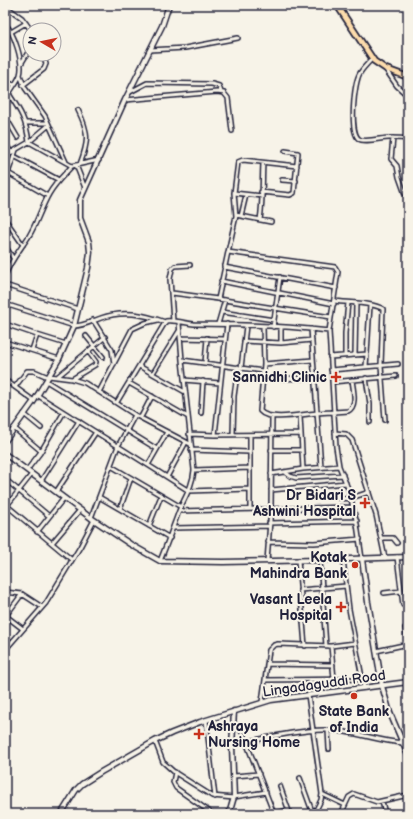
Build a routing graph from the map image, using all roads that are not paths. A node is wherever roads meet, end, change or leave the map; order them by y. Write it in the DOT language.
graph roads {
  1 [pos="169,5"];
  2 [pos="337,5"];
  3 [pos="5,6"];
  4 [pos="25,22"];
  5 [pos="5,24"];
  6 [pos="22,25"];
  7 [pos="11,32"];
  8 [pos="238,38"];
  9 [pos="150,50"];
  10 [pos="372,59"];
  11 [pos="45,62"];
  12 [pos="21,64"];
  13 [pos="386,69"];
  14 [pos="20,75"];
  15 [pos="408,77"];
  16 [pos="5,81"];
  17 [pos="14,85"];
  18 [pos="24,85"];
  19 [pos="129,92"];
  20 [pos="221,92"];
  21 [pos="9,94"];
  22 [pos="5,96"];
  23 [pos="408,96"];
  24 [pos="125,100"];
  25 [pos="78,110"];
  26 [pos="5,116"];
  27 [pos="26,122"];
  28 [pos="49,124"];
  29 [pos="232,131"];
  30 [pos="18,138"];
  31 [pos="394,138"];
  32 [pos="408,139"];
  33 [pos="5,142"];
  34 [pos="29,142"];
  35 [pos="16,150"];
  36 [pos="285,151"];
  37 [pos="11,152"];
  38 [pos="5,156"];
  39 [pos="14,156"];
  40 [pos="99,160"];
  41 [pos="66,162"];
  42 [pos="263,163"];
  43 [pos="80,164"];
  44 [pos="74,166"];
  45 [pos="297,166"];
  46 [pos="8,173"];
  47 [pos="5,179"];
  48 [pos="59,180"];
  49 [pos="282,180"];
  50 [pos="296,181"];
  51 [pos="85,188"];
  52 [pos="261,192"];
  53 [pos="234,193"];
  54 [pos="246,194"];
  55 [pos="405,194"];
  56 [pos="48,196"];
  57 [pos="262,196"];
  58 [pos="236,215"];
  59 [pos="241,216"];
  60 [pos="5,219"];
  61 [pos="260,220"];
  62 [pos="271,222"];
  63 [pos="23,245"];
  64 [pos="5,246"];
  65 [pos="228,252"];
  66 [pos="13,258"];
  67 [pos="190,265"];
  68 [pos="224,267"];
  69 [pos="5,274"];
  70 [pos="280,277"];
  71 [pos="221,280"];
  72 [pos="5,285"];
  73 [pos="336,288"];
  74 [pos="278,292"];
  75 [pos="172,293"];
  76 [pos="218,299"];
  77 [pos="225,300"];
  78 [pos="334,302"];
  79 [pos="348,303"];
  80 [pos="5,304"];
  81 [pos="356,304"];
  82 [pos="370,305"];
  83 [pos="275,308"];
  84 [pos="78,309"];
  85 [pos="222,312"];
  86 [pos="331,317"];
  87 [pos="93,320"];
  88 [pos="158,320"];
  89 [pos="274,320"];
  90 [pos="173,321"];
  91 [pos="165,322"];
  92 [pos="179,323"];
  93 [pos="5,324"];
  94 [pos="218,324"];
  95 [pos="227,324"];
  96 [pos="74,326"];
  97 [pos="246,326"];
  98 [pos="263,327"];
  99 [pos="273,327"];
  100 [pos="280,327"];
  101 [pos="311,329"];
  102 [pos="180,330"];
  103 [pos="329,331"];
  104 [pos="37,336"];
  105 [pos="86,336"];
  106 [pos="105,337"];
  107 [pos="180,338"];
  108 [pos="207,338"];
  109 [pos="225,339"];
  110 [pos="312,340"];
  111 [pos="244,341"];
  112 [pos="5,342"];
  113 [pos="264,342"];
  114 [pos="281,343"];
  115 [pos="66,344"];
  116 [pos="94,346"];
  117 [pos="32,350"];
  118 [pos="88,351"];
  119 [pos="367,354"];
  120 [pos="345,355"];
  121 [pos="355,355"];
  122 [pos="103,357"];
  123 [pos="330,357"];
  124 [pos="59,359"];
  125 [pos="182,360"];
  126 [pos="313,360"];
  127 [pos="205,362"];
  128 [pos="114,364"];
  129 [pos="264,364"];
  130 [pos="398,364"];
  131 [pos="222,365"];
  132 [pos="381,365"];
  133 [pos="139,366"];
  134 [pos="366,366"];
  135 [pos="240,368"];
  136 [pos="331,370"];
  137 [pos="263,371"];
  138 [pos="153,373"];
  139 [pos="396,376"];
  140 [pos="56,377"];
  141 [pos="382,377"];
  142 [pos="48,378"];
  143 [pos="72,378"];
  144 [pos="314,378"];
  145 [pos="366,378"];
  146 [pos="263,379"];
  147 [pos="5,380"];
  148 [pos="184,380"];
  149 [pos="352,380"];
  150 [pos="203,381"];
  151 [pos="332,382"];
  152 [pos="129,383"];
  153 [pos="220,383"];
  154 [pos="15,387"];
  155 [pos="99,392"];
  156 [pos="185,392"];
  157 [pos="37,395"];
  158 [pos="152,396"];
  159 [pos="34,401"];
  160 [pos="117,402"];
  161 [pos="64,412"];
  162 [pos="334,412"];
  163 [pos="200,413"];
  164 [pos="317,413"];
  165 [pos="24,414"];
  166 [pos="136,414"];
  167 [pos="300,416"];
  168 [pos="141,417"];
  169 [pos="188,417"];
  170 [pos="272,417"];
  171 [pos="385,420"];
  172 [pos="79,421"];
  173 [pos="370,422"];
  174 [pos="14,428"];
  175 [pos="41,428"];
  176 [pos="127,431"];
  177 [pos="96,432"];
  178 [pos="168,432"];
  179 [pos="335,433"];
  180 [pos="189,434"];
  181 [pos="271,434"];
  182 [pos="300,434"];
  183 [pos="215,435"];
  184 [pos="234,435"];
  185 [pos="250,435"];
  186 [pos="5,441"];
  187 [pos="186,442"];
  188 [pos="190,444"];
  189 [pos="118,446"];
  190 [pos="158,449"];
  191 [pos="191,450"];
  192 [pos="271,450"];
  193 [pos="302,450"];
  194 [pos="41,451"];
  195 [pos="249,452"];
  196 [pos="5,454"];
  197 [pos="148,465"];
  198 [pos="111,466"];
  199 [pos="339,466"];
  200 [pos="321,467"];
  201 [pos="250,468"];
  202 [pos="303,469"];
  203 [pos="27,470"];
  204 [pos="194,470"];
  205 [pos="285,472"];
  206 [pos="32,474"];
  207 [pos="271,474"];
  208 [pos="343,475"];
  209 [pos="167,477"];
  210 [pos="131,478"];
  211 [pos="5,479"];
  212 [pos="41,481"];
  213 [pos="346,483"];
  214 [pos="250,489"];
  215 [pos="271,490"];
  216 [pos="19,491"];
  217 [pos="189,491"];
  218 [pos="56,492"];
  219 [pos="369,492"];
  220 [pos="332,494"];
  221 [pos="161,496"];
  222 [pos="99,497"];
  223 [pos="350,497"];
  224 [pos="64,498"];
  225 [pos="6,506"];
  226 [pos="182,507"];
  227 [pos="353,507"];
  228 [pos="271,508"];
  229 [pos="120,509"];
  230 [pos="250,509"];
  231 [pos="80,510"];
  232 [pos="179,511"];
  233 [pos="49,516"];
  234 [pos="92,519"];
  235 [pos="357,521"];
  236 [pos="269,525"];
  237 [pos="149,526"];
  238 [pos="173,528"];
  239 [pos="37,532"];
  240 [pos="170,538"];
  241 [pos="382,538"];
  242 [pos="360,539"];
  243 [pos="268,542"];
  244 [pos="52,543"];
  245 [pos="398,543"];
  246 [pos="397,557"];
  247 [pos="408,557"];
  248 [pos="385,558"];
  249 [pos="343,559"];
  250 [pos="362,559"];
  251 [pos="72,560"];
  252 [pos="298,560"];
  253 [pos="320,560"];
  254 [pos="160,561"];
  255 [pos="267,561"];
  256 [pos="346,586"];
  257 [pos="322,588"];
  258 [pos="300,590"];
  259 [pos="401,591"];
  260 [pos="5,592"];
  261 [pos="384,593"];
  262 [pos="22,594"];
  263 [pos="403,605"];
  264 [pos="42,607"];
  265 [pos="6,616"];
  266 [pos="405,628"];
  267 [pos="23,629"];
  268 [pos="355,643"];
  269 [pos="408,644"];
  270 [pos="305,646"];
  271 [pos="326,646"];
  272 [pos="331,646"];
  273 [pos="5,650"];
  274 [pos="376,651"];
  275 [pos="267,664"];
  276 [pos="333,665"];
  277 [pos="334,679"];
  278 [pos="362,679"];
  279 [pos="265,680"];
  280 [pos="408,682"];
  281 [pos="382,686"];
  282 [pos="364,688"];
  283 [pos="308,695"];
  284 [pos="262,702"];
  285 [pos="234,711"];
  286 [pos="206,720"];
  287 [pos="234,724"];
  288 [pos="312,730"];
  289 [pos="328,730"];
  290 [pos="155,742"];
  291 [pos="246,742"];
  292 [pos="404,743"];
  293 [pos="407,748"];
  294 [pos="329,749"];
  295 [pos="408,755"];
  296 [pos="175,772"];
  297 [pos="258,774"];
  298 [pos="234,776"];
  299 [pos="300,778"];
  300 [pos="280,786"];
  301 [pos="266,792"];
  302 [pos="322,794"];
  303 [pos="408,795"];
  304 [pos="215,797"];
  305 [pos="234,797"];
  306 [pos="382,801"];
  307 [pos="345,806"];
  308 [pos="210,812"];
  309 [pos="289,812"];
  310 [pos="61,814"];
  311 [pos="229,814"];
  312 [pos="274,814"];
  313 [pos="314,814"];
  314 [pos="341,814"];
  315 [pos="384,814"];
  1 -- 9 [label="street"];
  2 -- 10 [label="main road"];
  3 -- 4 [label="street"];
  5 -- 7 [label="street"];
  6 -- 7 [label="street"];
  7 -- 12 [label="street"];
  8 -- 9 [label="street"];
  9 -- 19 [label="street"];
  10 -- 13 [label="main road"];
  10 -- 31 [label="street"];
  11 -- 18 [label="street"];
  12 -- 14 [label="street"];
  13 -- 15 [label="main road"];
  13 -- 23 [label="street"];
  14 -- 17 [label="street"];
  14 -- 18 [label="street"];
  16 -- 17 [label="street"];
  17 -- 21 [label="street"];
  18 -- 28 [label="street"];
  19 -- 20 [label="street"];
  19 -- 24 [label="street"];
  20 -- 24 [label="street"];
  20 -- 29 [label="street"];
  21 -- 22 [label="street"];
  21 -- 27 [label="street"];
  24 -- 40 [label="street"];
  25 -- 43 [label="street"];
  26 -- 30 [label="street"];
  27 -- 28 [label="street"];
  27 -- 34 [label="street"];
  28 -- 34 [label="street"];
  28 -- 41 [label="street"];
  31 -- 32 [label="street"];
  31 -- 55 [label="street"];
  33 -- 37 [label="street"];
  34 -- 35 [label="street"];
  34 -- 41 [label="street"];
  35 -- 37 [label="street"];
  35 -- 39 [label="street"];
  36 -- 45 [label="street"];
  37 -- 38 [label="street"];
  39 -- 46 [label="street"];
  39 -- 48 [label="street"];
  40 -- 43 [label="street"];
  40 -- 51 [label="street"];
  41 -- 44 [label="street"];
  42 -- 45 [label="street"];
  42 -- 52 [label="street"];
  42 -- 53 [label="street"];
  43 -- 44 [label="street"];
  44 -- 48 [label="street"];
  44 -- 51 [label="street"];
  45 -- 50 [label="street"];
  46 -- 47 [label="street"];
  46 -- 56 [label="street"];
  48 -- 56 [label="street"];
  49 -- 50 [label="street"];
  50 -- 52 [label="street"];
  51 -- 84 [label="street"];
  52 -- 57 [label="street"];
  53 -- 54 [label="street"];
  53 -- 58 [label="street"];
  54 -- 57 [label="street"];
  54 -- 59 [label="street"];
  56 -- 63 [label="street"];
  57 -- 61 [label="street"];
  58 -- 59 [label="street"];
  58 -- 65 [label="street"];
  59 -- 61 [label="street"];
  60 -- 63 [label="street"];
  61 -- 62 [label="street"];
  63 -- 66 [label="street"];
  64 -- 66 [label="street"];
  65 -- 68 [label="street"];
  65 -- 73 [label="street"];
  66 -- 69 [label="street"];
  67 -- 75 [label="street"];
  68 -- 70 [label="street"];
  68 -- 71 [label="street"];
  70 -- 73 [label="street"];
  70 -- 74 [label="street"];
  71 -- 74 [label="street"];
  71 -- 76 [label="street"];
  72 -- 84 [label="street"];
  73 -- 78 [label="street"];
  74 -- 78 [label="street"];
  74 -- 83 [label="street"];
  75 -- 76 [label="street"];
  75 -- 90 [label="street"];
  76 -- 77 [label="street"];
  77 -- 83 [label="street"];
  77 -- 85 [label="street"];
  78 -- 79 [label="street"];
  78 -- 86 [label="street"];
  79 -- 81 [label="street"];
  79 -- 120 [label="street"];
  80 -- 96 [label="street"];
  81 -- 82 [label="street"];
  81 -- 121 [label="street"];
  82 -- 119 [label="street"];
  82 -- 132 [label="street"];
  83 -- 86 [label="street"];
  83 -- 89 [label="street"];
  84 -- 96 [label="street"];
  85 -- 89 [label="street"];
  85 -- 94 [label="street"];
  86 -- 103 [label="street"];
  87 -- 88 [label="street"];
  87 -- 96 [label="street"];
  87 -- 106 [label="street"];
  88 -- 91 [label="street"];
  88 -- 128 [label="street"];
  89 -- 99 [label="street"];
  90 -- 91 [label="street"];
  90 -- 92 [label="street"];
  91 -- 133 [label="street"];
  92 -- 94 [label="street"];
  92 -- 102 [label="street"];
  93 -- 104 [label="street"];
  94 -- 95 [label="street"];
  95 -- 97 [label="street"];
  95 -- 109 [label="street"];
  96 -- 115 [label="street"];
  97 -- 98 [label="street"];
  97 -- 111 [label="street"];
  98 -- 99 [label="street"];
  98 -- 113 [label="street"];
  99 -- 100 [label="street"];
  100 -- 101 [label="street"];
  100 -- 114 [label="street"];
  101 -- 103 [label="street"];
  101 -- 110 [label="street"];
  102 -- 107 [label="street"];
  102 -- 138 [label="street"];
  103 -- 123 [label="street"];
  104 -- 115 [label="street"];
  104 -- 117 [label="street"];
  105 -- 116 [label="street"];
  106 -- 116 [label="street"];
  106 -- 128 [label="street"];
  107 -- 108 [label="street"];
  107 -- 125 [label="street"];
  108 -- 109 [label="street"];
  108 -- 127 [label="street"];
  109 -- 131 [label="street"];
  110 -- 114 [label="street"];
  110 -- 126 [label="street"];
  111 -- 113 [label="street"];
  111 -- 135 [label="street"];
  112 -- 117 [label="street"];
  113 -- 114 [label="street"];
  113 -- 129 [label="street"];
  115 -- 124 [label="street"];
  116 -- 118 [label="street"];
  116 -- 122 [label="street"];
  117 -- 124 [label="street"];
  118 -- 140 [label="street"];
  118 -- 143 [label="street"];
  119 -- 121 [label="street"];
  119 -- 134 [label="street"];
  120 -- 121 [label="street"];
  120 -- 123 [label="street"];
  123 -- 136 [label="street"];
  124 -- 142 [label="street"];
  125 -- 127 [label="street"];
  125 -- 148 [label="street"];
  126 -- 129 [label="street"];
  126 -- 144 [label="street"];
  127 -- 131 [label="street"];
  128 -- 155 [label="street"];
  129 -- 137 [label="street"];
  130 -- 132 [label="street"];
  131 -- 135 [label="street"];
  131 -- 153 [label="street"];
  132 -- 134 [label="street"];
  132 -- 141 [label="street"];
  133 -- 138 [label="street"];
  133 -- 152 [label="street"];
  134 -- 136 [label="street"];
  135 -- 137 [label="street"];
  135 -- 184 [label="street"];
  136 -- 151 [label="street"];
  137 -- 146 [label="street"];
  138 -- 156 [label="street"];
  139 -- 141 [label="street"];
  140 -- 142 [label="street"];
  140 -- 143 [label="street"];
  141 -- 145 [label="street"];
  141 -- 171 [label="street"];
  142 -- 154 [label="street"];
  142 -- 157 [label="street"];
  142 -- 176 [label="street"];
  143 -- 155 [label="street"];
  144 -- 146 [label="street"];
  144 -- 164 [label="street"];
  145 -- 149 [label="street"];
  145 -- 173 [label="street"];
  146 -- 170 [label="street"];
  147 -- 154 [label="street"];
  148 -- 150 [label="street"];
  148 -- 156 [label="street"];
  149 -- 151 [label="street"];
  149 -- 162 [label="street"];
  150 -- 153 [label="street"];
  150 -- 163 [label="street"];
  151 -- 162 [label="street"];
  152 -- 158 [label="street"];
  152 -- 160 [label="street"];
  153 -- 183 [label="street"];
  154 -- 159 [label="street"];
  155 -- 160 [label="street"];
  156 -- 169 [label="street"];
  157 -- 159 [label="street"];
  157 -- 161 [label="street"];
  158 -- 168 [label="street"];
  158 -- 169 [label="street"];
  159 -- 165 [label="street"];
  160 -- 166 [label="street"];
  161 -- 172 [label="street"];
  161 -- 194 [label="street"];
  162 -- 164 [label="street"];
  162 -- 179 [label="street"];
  164 -- 167 [label="street"];
  164 -- 200 [label="street"];
  165 -- 174 [label="street"];
  165 -- 175 [label="street"];
  166 -- 168 [label="street"];
  166 -- 176 [label="street"];
  167 -- 170 [label="street"];
  167 -- 182 [label="street"];
  168 -- 178 [label="street"];
  169 -- 180 [label="street"];
  170 -- 181 [label="street"];
  172 -- 177 [label="street"];
  172 -- 212 [label="street"];
  174 -- 186 [label="street"];
  174 -- 194 [label="street"];
  176 -- 189 [label="street"];
  176 -- 190 [label="street"];
  177 -- 189 [label="street"];
  177 -- 218 [label="street"];
  178 -- 187 [label="street"];
  178 -- 190 [label="street"];
  179 -- 199 [label="street"];
  179 -- 219 [label="street"];
  180 -- 183 [label="street"];
  180 -- 188 [label="street"];
  181 -- 182 [label="street"];
  181 -- 185 [label="street"];
  181 -- 192 [label="street"];
  182 -- 193 [label="street"];
  183 -- 184 [label="street"];
  184 -- 185 [label="street"];
  185 -- 195 [label="street"];
  187 -- 188 [label="street"];
  187 -- 209 [label="street"];
  188 -- 191 [label="street"];
  189 -- 197 [label="street"];
  189 -- 198 [label="street"];
  190 -- 197 [label="street"];
  191 -- 195 [label="street"];
  191 -- 204 [label="street"];
  192 -- 193 [label="street"];
  192 -- 207 [label="street"];
  193 -- 202 [label="street"];
  194 -- 203 [label="street"];
  195 -- 201 [label="street"];
  196 -- 203 [label="street"];
  197 -- 209 [label="street"];
  198 -- 210 [label="street"];
  198 -- 222 [label="street"];
  199 -- 200 [label="street"];
  199 -- 208 [label="street"];
  200 -- 202 [label="street"];
  201 -- 204 [label="street"];
  201 -- 214 [label="street"];
  202 -- 205 [label="street"];
  203 -- 206 [label="street"];
  204 -- 217 [label="street"];
  205 -- 207 [label="street"];
  205 -- 208 [label="street"];
  206 -- 212 [label="street"];
  206 -- 216 [label="street"];
  207 -- 215 [label="street"];
  208 -- 213 [label="street"];
  209 -- 217 [label="street"];
  210 -- 221 [label="street"];
  210 -- 229 [label="street"];
  211 -- 216 [label="street"];
  212 -- 218 [label="street"];
  213 -- 215 [label="street"];
  213 -- 223 [label="street"];
  214 -- 217 [label="street"];
  214 -- 230 [label="street"];
  215 -- 228 [label="street"];
  216 -- 225 [label="street"];
  216 -- 233 [label="street"];
  217 -- 226 [label="street"];
  218 -- 224 [label="street"];
  219 -- 223 [label="street"];
  219 -- 241 [label="street"];
  220 -- 223 [label="street"];
  221 -- 226 [label="street"];
  221 -- 237 [label="street"];
  222 -- 229 [label="street"];
  222 -- 234 [label="street"];
  223 -- 227 [label="street"];
  224 -- 231 [label="street"];
  224 -- 233 [label="street"];
  225 -- 239 [label="street"];
  226 -- 232 [label="street"];
  227 -- 228 [label="street"];
  227 -- 235 [label="street"];
  228 -- 230 [label="street"];
  228 -- 236 [label="street"];
  229 -- 237 [label="street"];
  230 -- 232 [label="street"];
  231 -- 234 [label="street"];
  231 -- 244 [label="street"];
  232 -- 238 [label="street"];
  233 -- 239 [label="street"];
  234 -- 251 [label="street"];
  234 -- 254 [label="street"];
  235 -- 236 [label="street"];
  235 -- 242 [label="street"];
  236 -- 238 [label="street"];
  236 -- 243 [label="street"];
  237 -- 240 [label="street"];
  238 -- 240 [label="street"];
  239 -- 244 [label="street"];
  240 -- 254 [label="street"];
  241 -- 245 [label="street"];
  241 -- 248 [label="street"];
  242 -- 243 [label="street"];
  242 -- 250 [label="street"];
  243 -- 255 [label="street"];
  244 -- 251 [label="street"];
  246 -- 247 [label="street"];
  246 -- 248 [label="street"];
  246 -- 259 [label="street"];
  248 -- 250 [label="street"];
  249 -- 250 [label="street"];
  249 -- 253 [label="street"];
  249 -- 256 [label="street"];
  250 -- 274 [label="street"];
  251 -- 264 [label="street"];
  252 -- 253 [label="street"];
  252 -- 255 [label="street"];
  252 -- 258 [label="street"];
  253 -- 257 [label="street"];
  254 -- 255 [label="street"];
  256 -- 257 [label="street"];
  256 -- 268 [label="street"];
  257 -- 258 [label="street"];
  257 -- 271 [label="street"];
  258 -- 270 [label="street"];
  259 -- 261 [label="street"];
  259 -- 263 [label="street"];
  260 -- 262 [label="street"];
  262 -- 264 [label="street"];
  262 -- 265 [label="street"];
  264 -- 267 [label="street"];
  265 -- 267 [label="street"];
  266 -- 269 [label="street"];
  267 -- 273 [label="street"];
  268 -- 272 [label="street"];
  268 -- 278 [label="street"];
  269 -- 274 [label="street"];
  270 -- 271 [label="street"];
  270 -- 275 [label="street"];
  271 -- 272 [label="street"];
  272 -- 276 [label="street"];
  274 -- 281 [label="street"];
  275 -- 276 [label="street"];
  275 -- 279 [label="street"];
  276 -- 277 [label="street"];
  277 -- 278 [label="street"];
  277 -- 279 [label="street"];
  278 -- 282 [label="street"];
  279 -- 284 [label="street"];
  280 -- 281 [label="street, Lingadaguddi Road"];
  281 -- 282 [label="street, Lingadaguddi Road"];
  281 -- 292 [label="street"];
  282 -- 283 [label="street, Lingadaguddi Road"];
  283 -- 284 [label="street, Lingadaguddi Road"];
  283 -- 288 [label="street"];
  284 -- 285 [label="street, Lingadaguddi Road"];
  285 -- 286 [label="street, Lingadaguddi Road"];
  285 -- 287 [label="street"];
  286 -- 290 [label="street, Lingadaguddi Road"];
  286 -- 304 [label="street"];
  287 -- 291 [label="street"];
  287 -- 298 [label="street"];
  288 -- 289 [label="street"];
  288 -- 291 [label="street"];
  288 -- 302 [label="street"];
  289 -- 292 [label="street"];
  289 -- 294 [label="street"];
  290 -- 296 [label="street"];
  290 -- 310 [label="street, Lingadaguddi Road"];
  291 -- 297 [label="street"];
  292 -- 293 [label="street"];
  293 -- 295 [label="street"];
  296 -- 304 [label="street"];
  296 -- 308 [label="street"];
  297 -- 298 [label="street"];
  297 -- 301 [label="street"];
  298 -- 305 [label="street"];
  299 -- 313 [label="street"];
  300 -- 309 [label="street"];
  301 -- 305 [label="street"];
  301 -- 312 [label="street"];
  302 -- 307 [label="street"];
  302 -- 313 [label="street"];
  303 -- 306 [label="street"];
  304 -- 305 [label="street"];
  305 -- 311 [label="street"];
  306 -- 307 [label="street"];
  306 -- 315 [label="street"];
  307 -- 314 [label="street"];
  309 -- 312 [label="street"];
}
